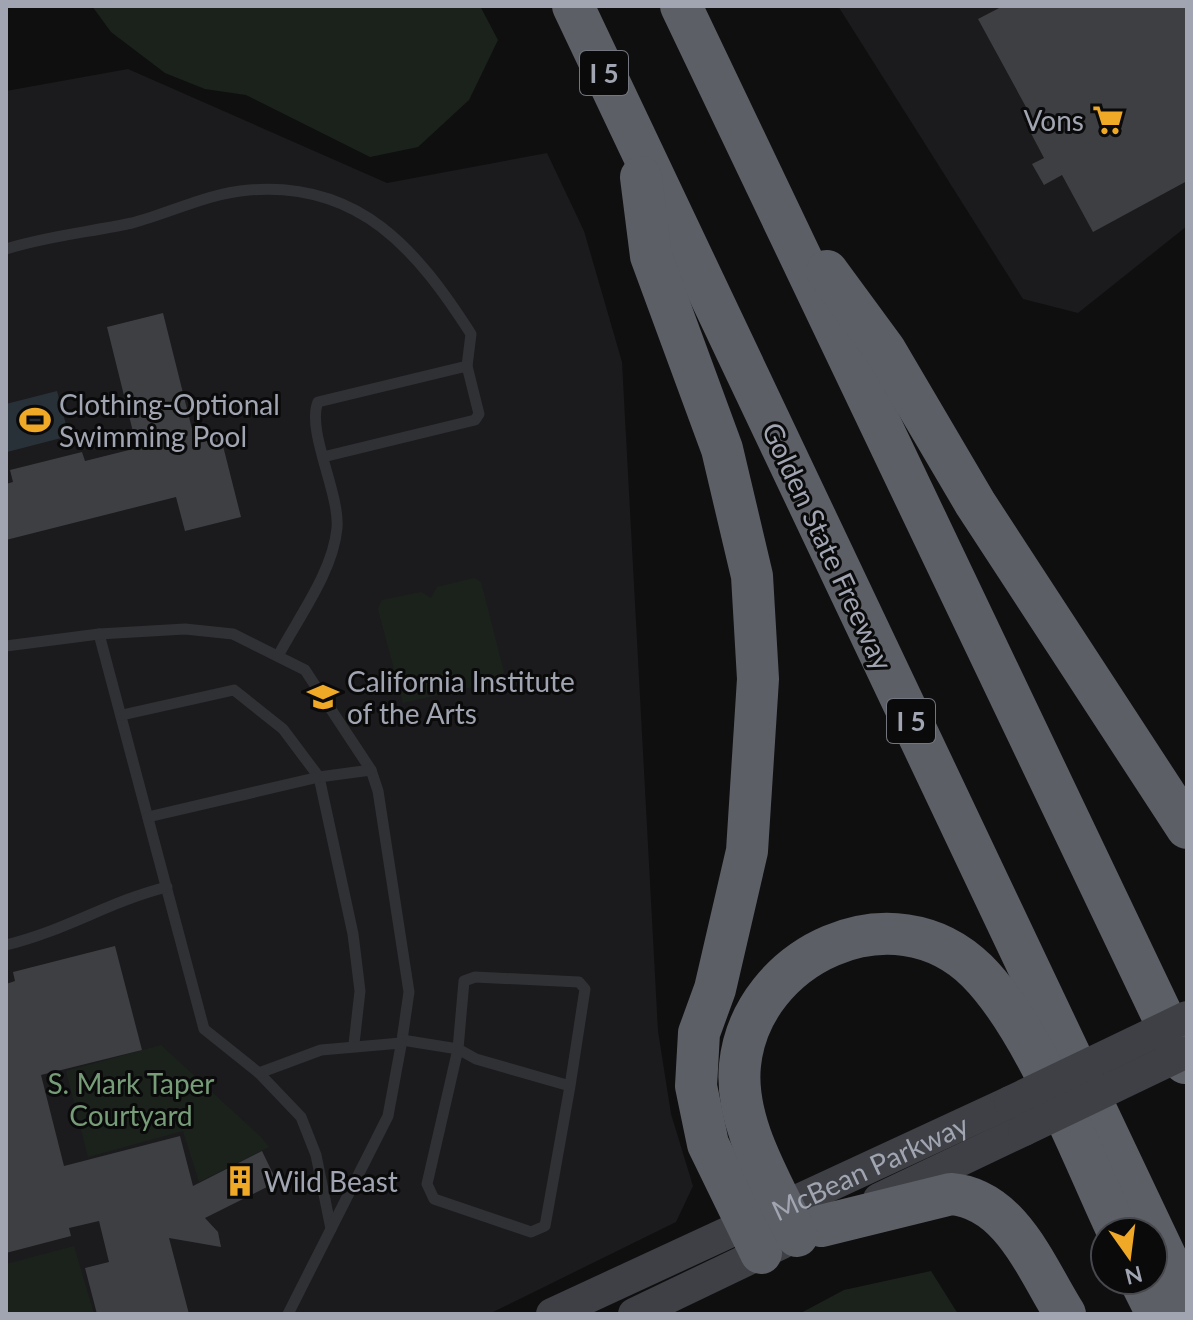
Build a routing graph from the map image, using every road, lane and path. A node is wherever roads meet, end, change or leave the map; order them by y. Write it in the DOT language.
graph roads {
  1 [pos="573,6"];
  2 [pos="681,6"];
  3 [pos="636,140"];
  4 [pos="769,192"];
  5 [pos="6,249"];
  6 [pos="467,366"];
  7 [pos="323,457"];
  8 [pos="99,634"];
  9 [pos="6,646"];
  10 [pos="278,656"];
  11 [pos="122,715"];
  12 [pos="371,770"];
  13 [pos="319,777"];
  14 [pos="148,817"];
  15 [pos="1187,828"];
  16 [pos="167,887"];
  17 [pos="6,945"];
  18 [pos="1172,1010"];
  19 [pos="1187,1036"];
  20 [pos="402,1041"];
  21 [pos="354,1044"];
  22 [pos="458,1049"];
  23 [pos="1187,1052"];
  24 [pos="1187,1068"];
  25 [pos="259,1073"];
  26 [pos="570,1086"];
  27 [pos="1017,1116"];
  28 [pos="1110,1216"];
  29 [pos="331,1229"];
  30 [pos="782,1229"];
  31 [pos="1148,1296"];
  32 [pos="1187,1302"];
  33 [pos="288,1314"];
  34 [pos="552,1314"];
  35 [pos="634,1314"];
  36 [pos="1065,1314"];
  37 [pos="1157,1314"];
  1 -- 3 [label="highway, Golden State Freeway / I 5"];
  2 -- 4 [label="highway"];
  3 -- 30 [label="highway"];
  3 -- 32 [label="highway, Golden State Freeway / I 5"];
  4 -- 15 [label="highway"];
  4 -- 18 [label="highway"];
  5 -- 6 [label="lane"];
  6 -- 7 [label="lane"];
  6 -- 7 [label="lane"];
  7 -- 10 [label="lane"];
  8 -- 9 [label="lane"];
  8 -- 10 [label="lane"];
  8 -- 11 [label="lane"];
  10 -- 12 [label="lane"];
  11 -- 13 [label="lane"];
  11 -- 14 [label="lane"];
  12 -- 13 [label="lane"];
  12 -- 20 [label="lane"];
  13 -- 14 [label="lane"];
  13 -- 21 [label="lane"];
  14 -- 16 [label="lane"];
  16 -- 17 [label="lane"];
  16 -- 25 [label="lane"];
  18 -- 19 [label="highway"];
  18 -- 24 [label="highway"];
  18 -- 27 [label="main road, McBean Parkway, bridge"];
  20 -- 21 [label="lane"];
  20 -- 22 [label="lane"];
  20 -- 29 [label="lane"];
  21 -- 25 [label="lane"];
  22 -- 26 [label="lane"];
  22 -- 26 [label="lane"];
  22 -- 26 [label="lane"];
  23 -- 27 [label="main road, McBean Parkway, bridge"];
  25 -- 29 [label="lane"];
  27 -- 30 [label="main road, McBean Parkway"];
  28 -- 30 [label="highway"];
  29 -- 33 [label="lane"];
  30 -- 34 [label="main road, McBean Parkway"];
  30 -- 35 [label="main road, McBean Parkway"];
  30 -- 36 [label="highway"];
  31 -- 37 [label="highway"];
}
